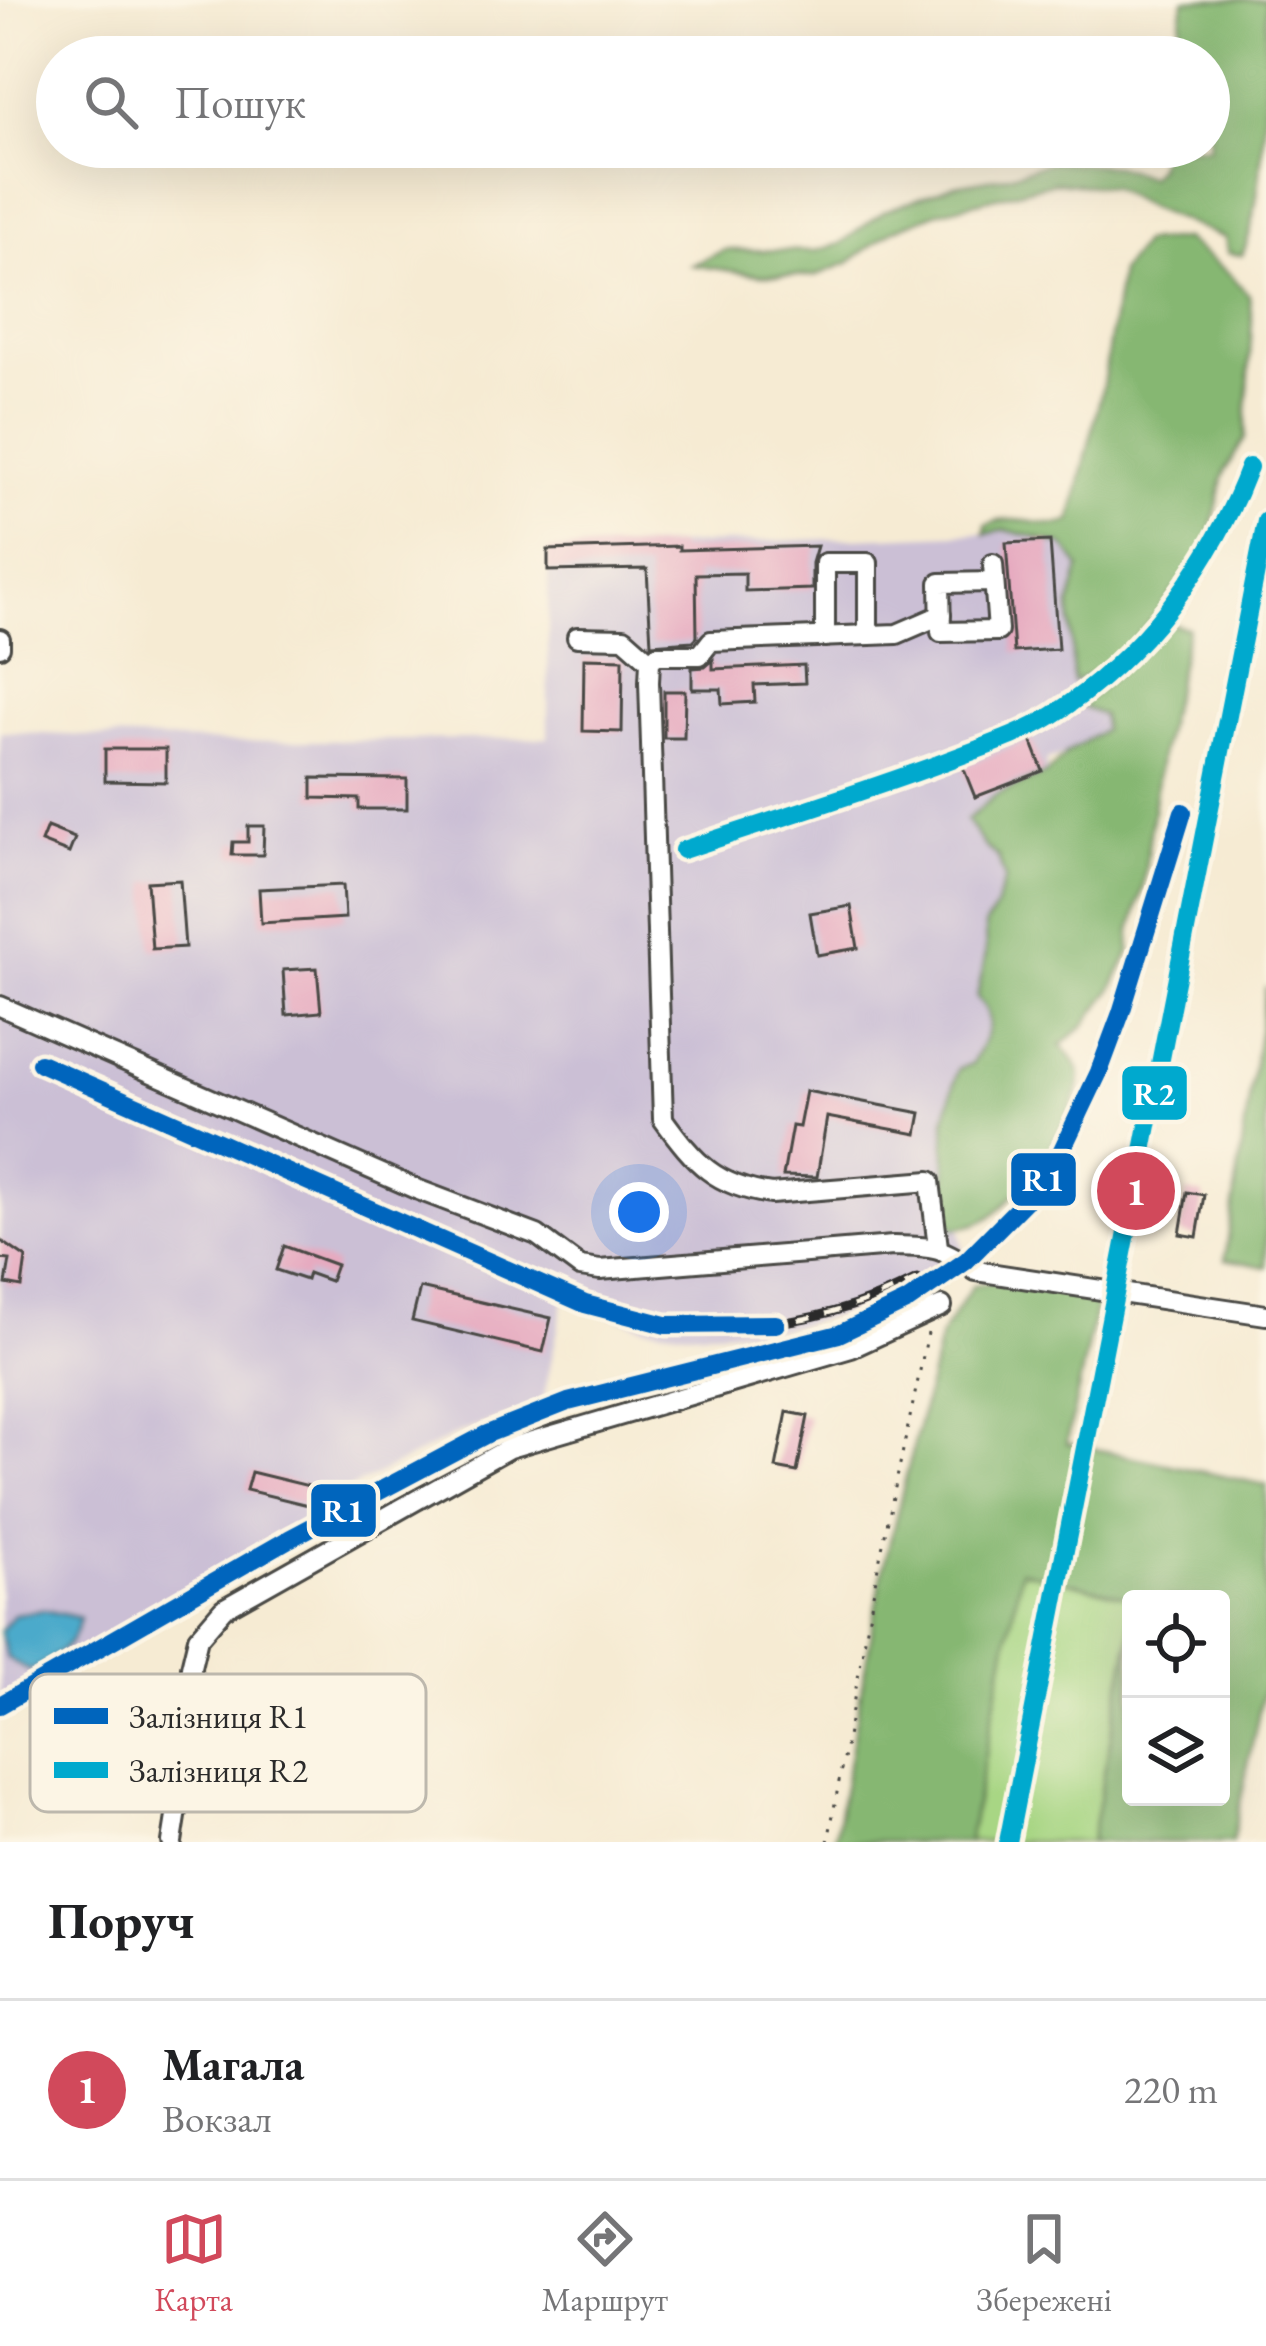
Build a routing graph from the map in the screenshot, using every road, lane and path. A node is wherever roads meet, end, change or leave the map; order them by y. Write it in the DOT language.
graph roads {
  1 [pos="941,615"];
  2 [pos="868,635"];
  3 [pos="577,637"];
  4 [pos="825,637"];
  5 [pos="650,661"];
  6 [pos="0,1006"];
  7 [pos="938,1247"];
  8 [pos="942,1306"];
  9 [pos="1266,1315"];
  10 [pos="191,1674"];
  11 [pos="177,1812"];
  12 [pos="172,1842"];
  13 [pos="829,1842"];
  1 -- 1 [label="lane"];
  1 -- 2 [label="lane"];
  2 -- 4 [label="lane"];
  2 -- 4 [label="lane"];
  3 -- 5 [label="lane"];
  4 -- 5 [label="lane"];
  5 -- 7 [label="lane"];
  6 -- 7 [label="lane"];
  7 -- 9 [label="lane"];
  8 -- 10 [label="lane"];
  8 -- 13 [label="path"];
  11 -- 12 [label="lane"];
}
